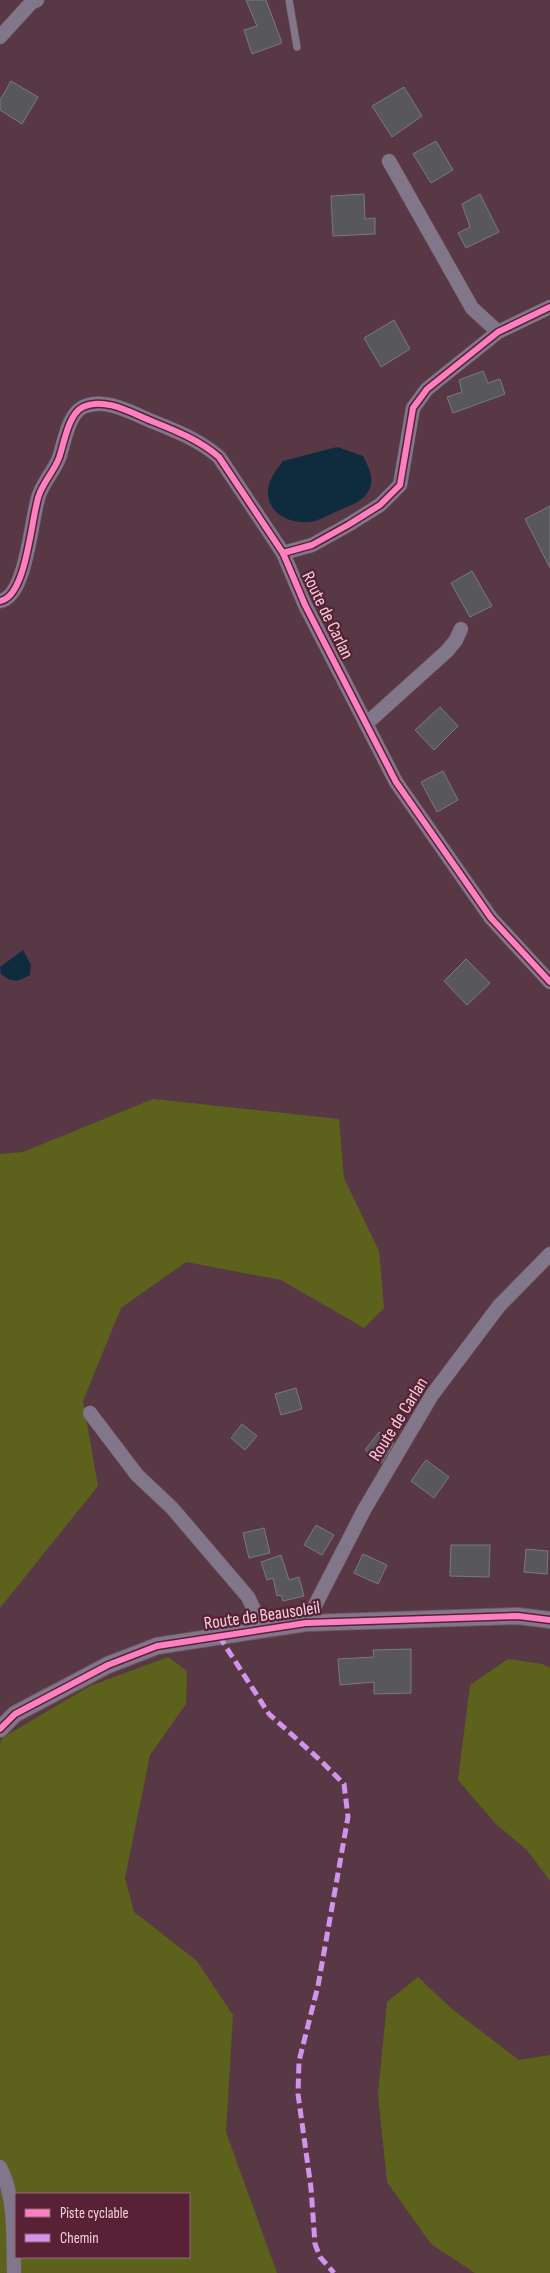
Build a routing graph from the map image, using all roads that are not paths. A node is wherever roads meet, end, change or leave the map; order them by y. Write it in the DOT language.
graph roads {
  1 [pos="290,0"];
  2 [pos="31,1"];
  3 [pos="0,37"];
  4 [pos="297,47"];
  5 [pos="389,161"];
  6 [pos="550,307"];
  7 [pos="498,332"];
  8 [pos="283,553"];
  9 [pos="0,601"];
  10 [pos="461,629"];
  11 [pos="366,724"];
  12 [pos="550,982"];
  13 [pos="550,1254"];
  14 [pos="90,1413"];
  15 [pos="550,1620"];
  16 [pos="306,1622"];
  17 [pos="263,1629"];
  18 [pos="0,1729"];
  19 [pos="0,2166"];
  20 [pos="14,2273"];
  1 -- 4 [label="lane"];
  2 -- 3 [label="street"];
  5 -- 7 [label="street"];
  6 -- 7 [label="street, Route de Carlan"];
  7 -- 8 [label="street, Route de Carlan"];
  8 -- 9 [label="street"];
  8 -- 11 [label="street, Route de Carlan"];
  10 -- 11 [label="street"];
  11 -- 12 [label="street, Route de Carlan"];
  13 -- 16 [label="street, Route de Carlan"];
  14 -- 17 [label="street"];
  15 -- 16 [label="street, Route de Beausoleil"];
  16 -- 17 [label="street, Route de Beausoleil"];
  17 -- 18 [label="street, Route de Beausoleil"];
  19 -- 20 [label="street"];
}
